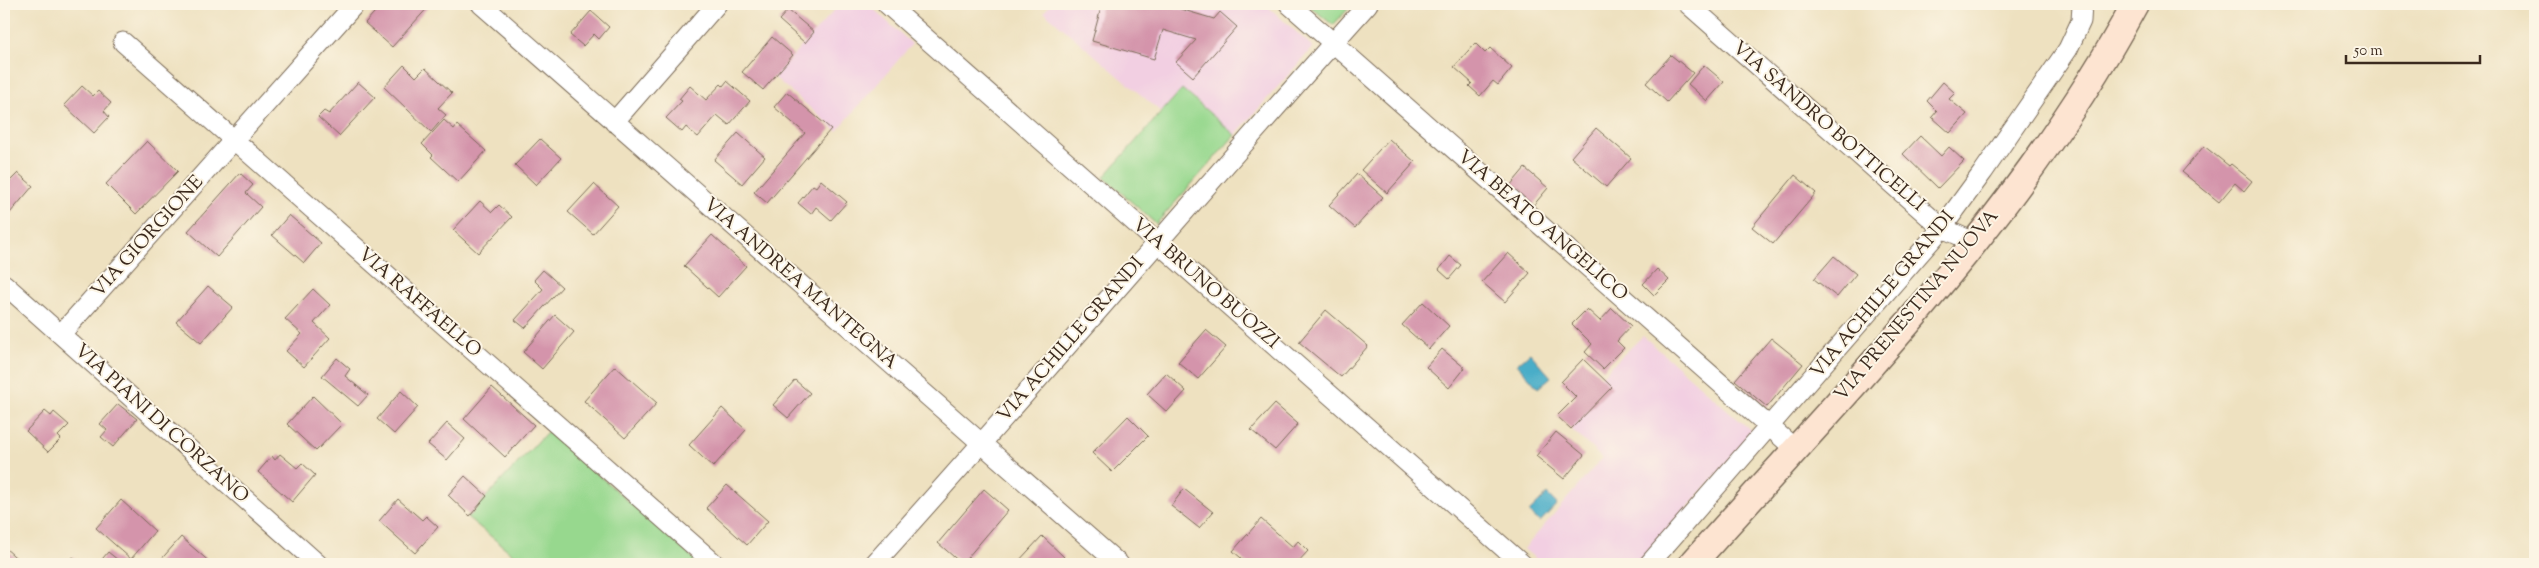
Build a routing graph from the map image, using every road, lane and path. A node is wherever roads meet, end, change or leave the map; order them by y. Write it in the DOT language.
graph roads {
  1 [pos="355,4"];
  2 [pos="481,4"];
  3 [pos="717,4"];
  4 [pos="888,4"];
  5 [pos="1289,4"];
  6 [pos="1368,4"];
  7 [pos="1688,4"];
  8 [pos="2082,4"];
  9 [pos="2135,4"];
  10 [pos="123,42"];
  11 [pos="1333,43"];
  12 [pos="614,122"];
  13 [pos="235,140"];
  14 [pos="1942,228"];
  15 [pos="1156,241"];
  16 [pos="1974,242"];
  17 [pos="4,284"];
  18 [pos="61,334"];
  19 [pos="1770,427"];
  20 [pos="983,443"];
  21 [pos="1794,449"];
  22 [pos="318,564"];
  23 [pos="715,564"];
  24 [pos="874,564"];
  25 [pos="1119,564"];
  26 [pos="1522,564"];
  27 [pos="1649,564"];
  28 [pos="1692,564"];
  1 -- 13 [label="street, VIA GIORGIONE"];
  2 -- 12 [label="street, VIA ANDREA MANTEGNA"];
  3 -- 12 [label="street"];
  4 -- 15 [label="street, VIA BRUNO BUOZZI"];
  5 -- 11 [label="street, VIA BEATO ANGELICO"];
  6 -- 11 [label="street, VIA ACHILLE GRANDI"];
  7 -- 14 [label="street, VIA SANDRO BOTTICELLI"];
  8 -- 14 [label="street, VIA ACHILLE GRANDI"];
  9 -- 16 [label="main road, VIA PRENESTINA NUOVA"];
  10 -- 13 [label="street, VIA RAFFAELLO"];
  11 -- 15 [label="street, VIA ACHILLE GRANDI"];
  11 -- 19 [label="street, VIA BEATO ANGELICO"];
  12 -- 20 [label="street, VIA ANDREA MANTEGNA"];
  13 -- 18 [label="street, VIA GIORGIONE"];
  13 -- 23 [label="street, VIA RAFFAELLO"];
  14 -- 16 [label="street, VIA SANDRO BOTTICELLI"];
  14 -- 19 [label="street, VIA ACHILLE GRANDI"];
  15 -- 20 [label="street, VIA ACHILLE GRANDI"];
  15 -- 26 [label="street, VIA BRUNO BUOZZI"];
  16 -- 21 [label="main road, VIA PRENESTINA NUOVA"];
  17 -- 18 [label="street, VIA PIANI DI CORZANO"];
  18 -- 22 [label="street, VIA PIANI DI CORZANO"];
  19 -- 21 [label="street, VIA BEATO ANGELICO"];
  19 -- 27 [label="street, VIA ACHILLE GRANDI"];
  20 -- 24 [label="street, VIA ACHILLE GRANDI"];
  20 -- 25 [label="street, VIA ANDREA MANTEGNA"];
  21 -- 28 [label="main road, VIA PRENESTINA NUOVA"];
}
